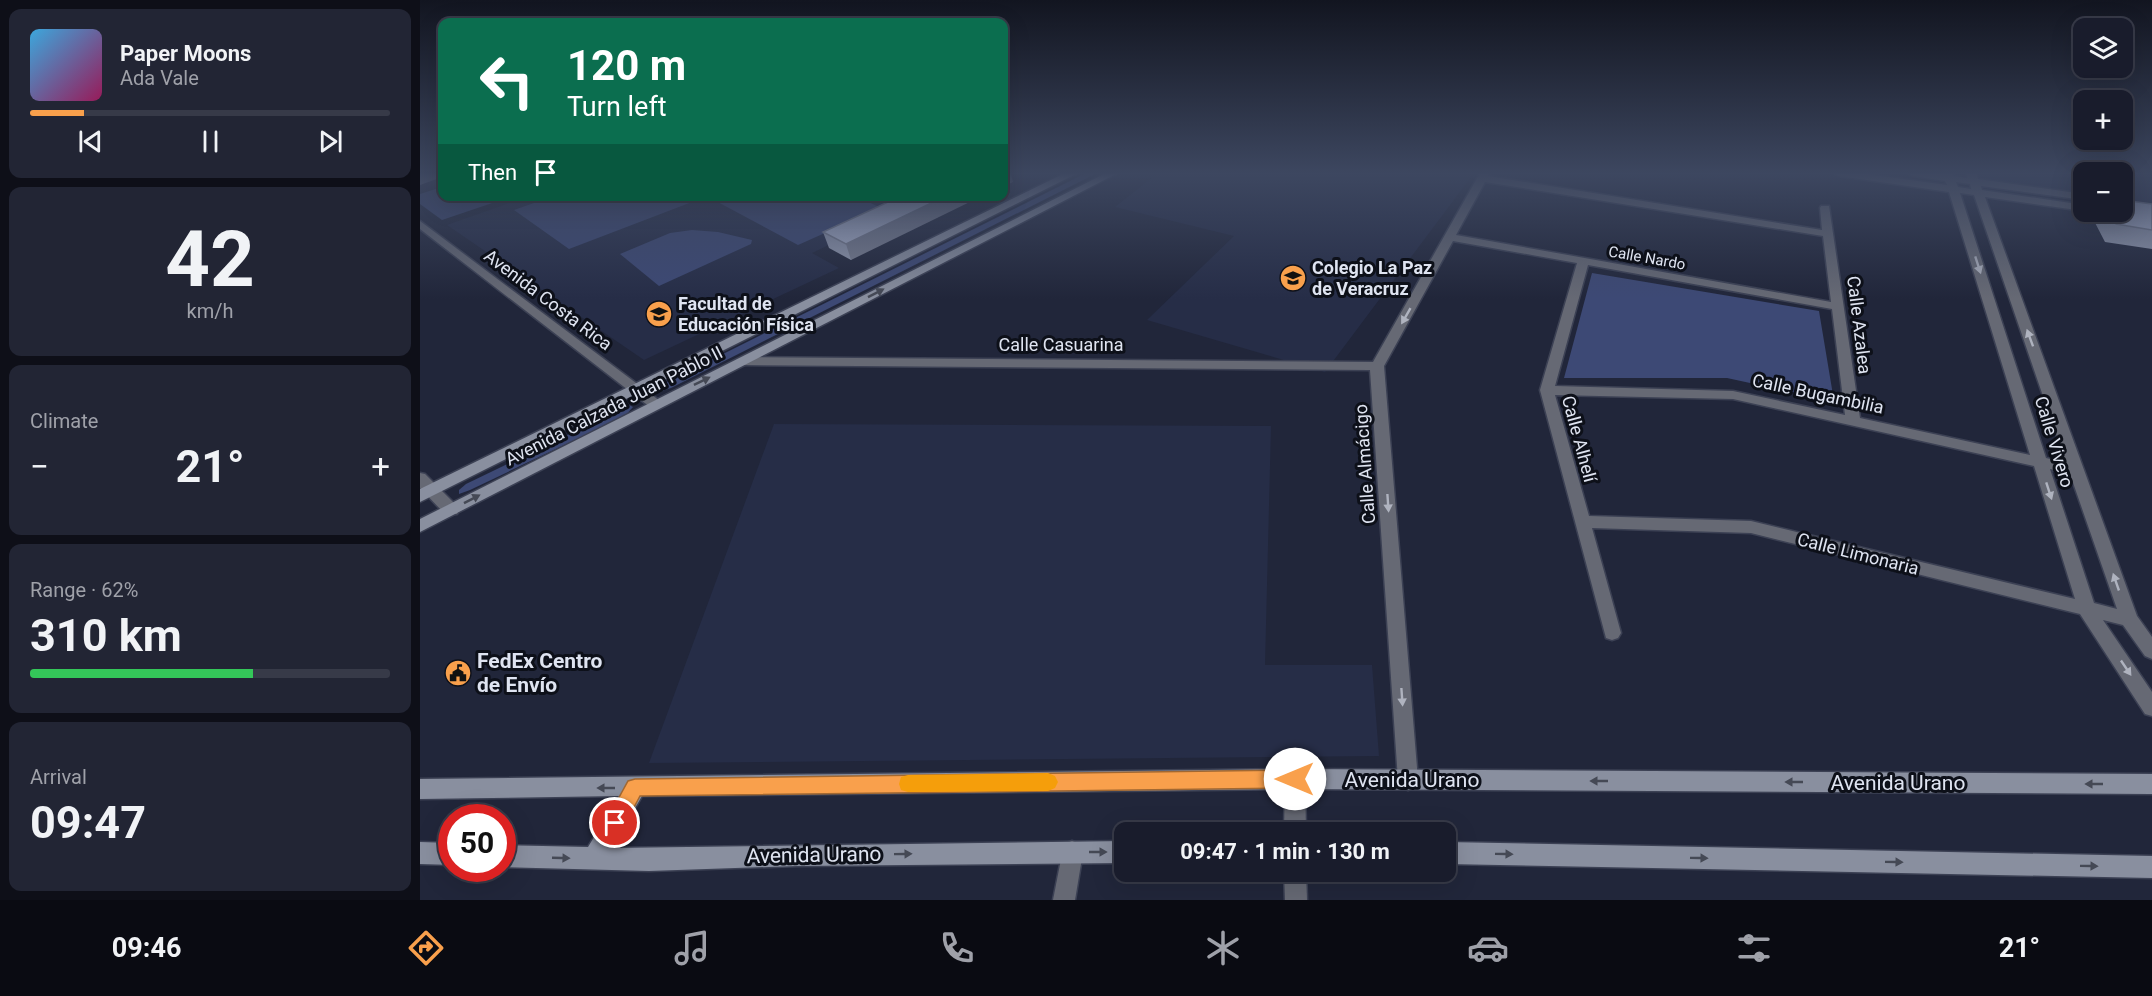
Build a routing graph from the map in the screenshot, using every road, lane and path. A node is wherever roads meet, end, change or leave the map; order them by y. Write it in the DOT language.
graph roads {
  1 [pos="987,215"];
  2 [pos="1031,215"];
  3 [pos="1463,215"];
  4 [pos="1716,215"];
  5 [pos="1826,215"];
  6 [pos="1962,215"];
  7 [pos="1987,215"];
  8 [pos="424,231"];
  9 [pos="1829,234"];
  10 [pos="1451,237"];
  11 [pos="1583,261"];
  12 [pos="1989,302"];
  13 [pos="1839,307"];
  14 [pos="2019,307"];
  15 [pos="2007,358"];
  16 [pos="744,361"];
  17 [pos="2039,364"];
  18 [pos="1377,366"];
  19 [pos="634,388"];
  20 [pos="1547,390"];
  21 [pos="655,404"];
  22 [pos="1853,421"];
  23 [pos="2040,462"];
  24 [pos="2076,470"];
  25 [pos="420,478"];
  26 [pos="426,494"];
  27 [pos="452,510"];
  28 [pos="1582,522"];
  29 [pos="420,526"];
  30 [pos="2086,610"];
  31 [pos="2129,619"];
  32 [pos="1612,633"];
  33 [pos="2152,651"];
  34 [pos="2152,708"];
  35 [pos="1295,779"];
  36 [pos="1408,780"];
  37 [pos="2152,784"];
  38 [pos="635,788"];
  39 [pos="420,789"];
  40 [pos="1295,822"];
  41 [pos="1072,852"];
  42 [pos="1114,852"];
  43 [pos="420,853"];
  44 [pos="1456,853"];
  45 [pos="438,854"];
  46 [pos="516,856"];
  47 [pos="594,859"];
  48 [pos="2152,867"];
  49 [pos="1295,882"];
  50 [pos="1064,900"];
  51 [pos="1296,900"];
  1 -- 19 [label="main road, Avenida Calzada Juan Pablo II"];
  16 -- 2 [label="main road, Avenida Calzada Juan Pablo II, one-way"];
  3 -- 10 [label="street"];
  4 -- 9 [label="street"];
  5 -- 9 [label="street, Calle Azalea"];
  6 -- 12 [label="street, Calle Vivero, one-way"];
  7 -- 14 [label="street, Calle Vivero"];
  8 -- 19 [label="street, Avenida Costa Rica"];
  9 -- 13 [label="street, Calle Azalea"];
  10 -- 11 [label="street, Calle Nardo"];
  10 -- 18 [label="street, one-way"];
  11 -- 13 [label="street, Calle Nardo"];
  11 -- 20 [label="street, Calle Alhelí"];
  12 -- 14 [label="street"];
  12 -- 15 [label="street, Calle Vivero"];
  13 -- 22 [label="street, Calle Azalea"];
  17 -- 14 [label="street, Calle Vivero, one-way"];
  15 -- 17 [label="street"];
  15 -- 23 [label="street, Calle Vivero"];
  16 -- 18 [label="street, Calle Casuarina"];
  21 -- 16 [label="main road, Avenida Calzada Juan Pablo II, one-way"];
  17 -- 24 [label="street, Calle Vivero"];
  18 -- 36 [label="street, Calle Almácigo, one-way"];
  19 -- 21 [label="street, Avenida Costa Rica"];
  19 -- 26 [label="main road, Avenida Calzada Juan Pablo II"];
  20 -- 22 [label="street, Calle Bugambilia"];
  20 -- 28 [label="street, Calle Alhelí"];
  27 -- 21 [label="main road, Avenida Calzada Juan Pablo II, one-way"];
  22 -- 23 [label="street, Calle Bugambilia"];
  23 -- 24 [label="street, Calle Bugambilia"];
  23 -- 30 [label="street, Calle Vivero, one-way"];
  31 -- 24 [label="street, Calle Vivero, one-way"];
  25 -- 26 [label="street"];
  26 -- 27 [label="street"];
  27 -- 29 [label="main road, Avenida Calzada Juan Pablo II"];
  28 -- 30 [label="street, Calle Limonaria"];
  28 -- 32 [label="street, Calle Alhelí"];
  30 -- 31 [label="street, Calle Limonaria"];
  30 -- 34 [label="street, Calle Vivero, one-way"];
  31 -- 33 [label="street, Calle Vivero"];
  35 -- 36 [label="main road, Avenida Urano"];
  35 -- 38 [label="main road, Avenida Urano"];
  35 -- 40 [label="street"];
  37 -- 36 [label="main road, Avenida Urano, one-way"];
  38 -- 39 [label="main road, Avenida Urano, one-way"];
  38 -- 47 [label="main road"];
  41 -- 42 [label="main road, Avenida Urano, one-way"];
  47 -- 41 [label="main road, Avenida Urano, one-way"];
  41 -- 50 [label="street"];
  43 -- 45 [label="main road"];
  44 -- 48 [label="main road, one-way"];
  46 -- 47 [label="main road, Avenida Urano, one-way"];
  49 -- 51 [label="street"];
}
